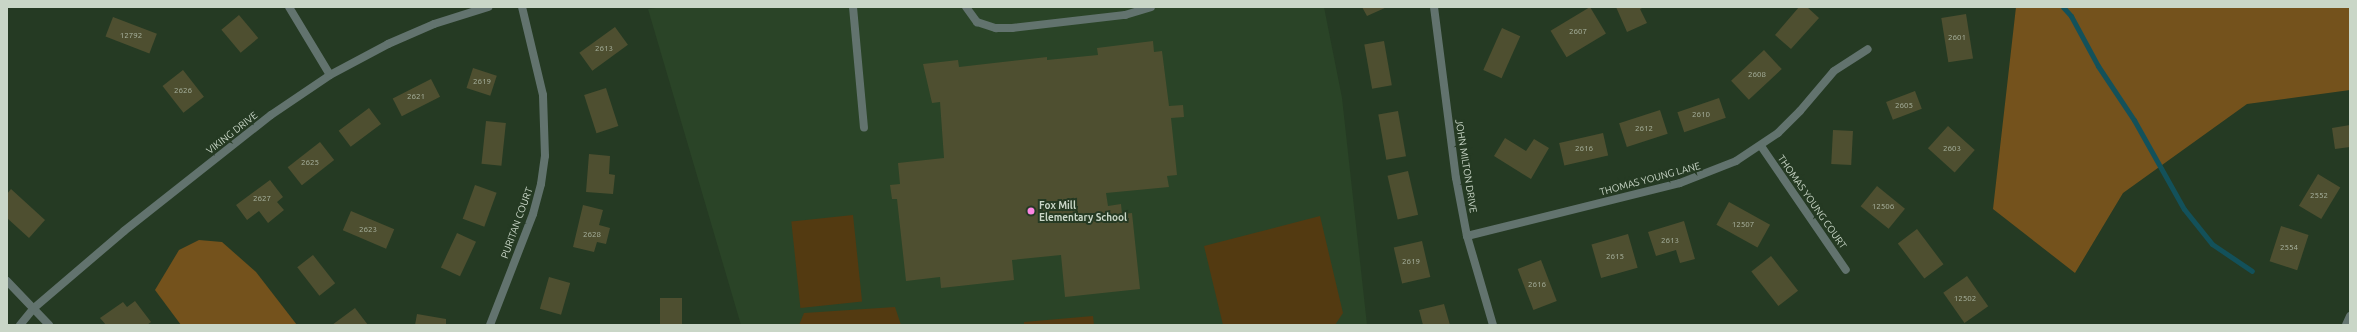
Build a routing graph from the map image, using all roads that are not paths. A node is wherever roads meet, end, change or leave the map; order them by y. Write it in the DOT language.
graph roads {
  1 [pos="289,7"];
  2 [pos="488,7"];
  3 [pos="522,7"];
  4 [pos="853,7"];
  5 [pos="966,7"];
  6 [pos="1151,7"];
  7 [pos="1434,7"];
  8 [pos="1868,49"];
  9 [pos="330,75"];
  10 [pos="864,127"];
  11 [pos="1761,146"];
  12 [pos="1467,236"];
  13 [pos="1846,270"];
  14 [pos="7,282"];
  15 [pos="34,308"];
  16 [pos="2350,316"];
  17 [pos="20,325"];
  18 [pos="49,325"];
  19 [pos="490,325"];
  20 [pos="1493,325"];
  21 [pos="2346,325"];
  1 -- 9 [label="street"];
  2 -- 9 [label="street, VIKING DRIVE"];
  3 -- 19 [label="street, PURITAN COURT"];
  4 -- 10 [label="street"];
  5 -- 6 [label="street"];
  7 -- 12 [label="street, JOHN MILTON DRIVE"];
  8 -- 11 [label="street, THOMAS YOUNG LANE"];
  9 -- 15 [label="street, VIKING DRIVE"];
  11 -- 12 [label="street, THOMAS YOUNG LANE"];
  11 -- 13 [label="street, THOMAS YOUNG COURT"];
  12 -- 20 [label="street, JOHN MILTON DRIVE"];
  14 -- 15 [label="street"];
  15 -- 17 [label="street, VIKING DRIVE"];
  15 -- 18 [label="street"];
  16 -- 21 [label="street"];
}
